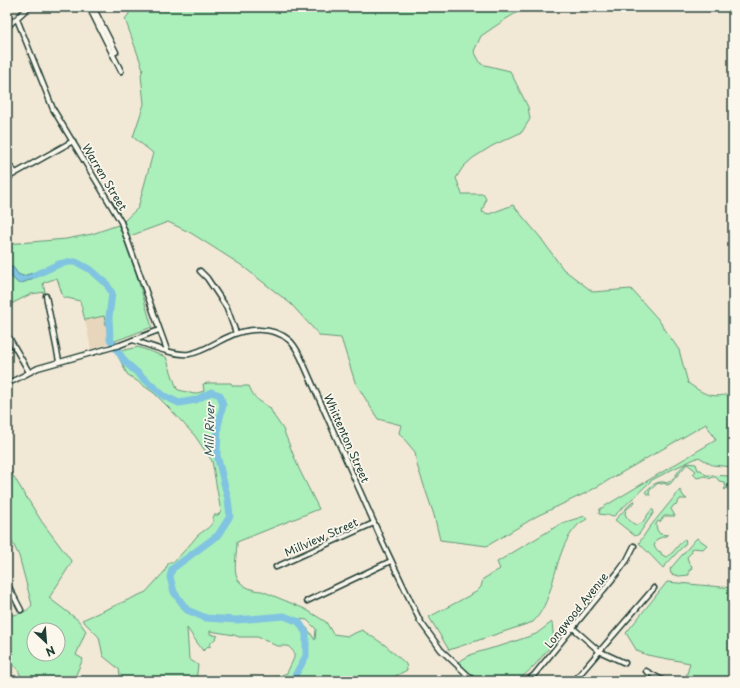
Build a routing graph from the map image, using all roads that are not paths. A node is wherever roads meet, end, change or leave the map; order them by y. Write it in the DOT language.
graph roads {
  1 [pos="29,7"];
  2 [pos="89,7"];
  3 [pos="94,7"];
  4 [pos="17,19"];
  5 [pos="7,28"];
  6 [pos="112,54"];
  7 [pos="121,71"];
  8 [pos="73,141"];
  9 [pos="7,163"];
  10 [pos="15,172"];
  11 [pos="7,178"];
  12 [pos="200,271"];
  13 [pos="46,296"];
  14 [pos="159,330"];
  15 [pos="236,333"];
  16 [pos="7,334"];
  17 [pos="133,340"];
  18 [pos="167,350"];
  19 [pos="59,361"];
  20 [pos="29,372"];
  21 [pos="7,384"];
  22 [pos="374,523"];
  23 [pos="634,546"];
  24 [pos="391,561"];
  25 [pos="276,567"];
  26 [pos="7,583"];
  27 [pos="654,588"];
  28 [pos="307,601"];
  29 [pos="21,610"];
  30 [pos="572,627"];
  31 [pos="599,651"];
  32 [pos="625,663"];
  33 [pos="646,672"];
  34 [pos="474,681"];
  35 [pos="526,681"];
  36 [pos="574,681"];
  37 [pos="664,681"];
  1 -- 4 [label="street"];
  2 -- 6 [label="street"];
  3 -- 6 [label="street"];
  4 -- 5 [label="street"];
  4 -- 8 [label="street, Warren Street"];
  6 -- 7 [label="street"];
  8 -- 10 [label="street"];
  8 -- 14 [label="street, Warren Street"];
  9 -- 10 [label="street"];
  10 -- 11 [label="street"];
  12 -- 15 [label="street"];
  13 -- 19 [label="street"];
  14 -- 17 [label="street"];
  14 -- 18 [label="street, Warren Street"];
  15 -- 18 [label="street, Whittenton Street"];
  15 -- 22 [label="street, Whittenton Street"];
  16 -- 20 [label="street"];
  17 -- 18 [label="street, Whittenton Street"];
  17 -- 19 [label="street"];
  19 -- 20 [label="street"];
  20 -- 21 [label="street"];
  22 -- 24 [label="street, Whittenton Street"];
  22 -- 25 [label="street, Millview Street"];
  23 -- 30 [label="street, Longwood Avenue"];
  24 -- 28 [label="street"];
  24 -- 34 [label="street, Whittenton Street"];
  26 -- 29 [label="street"];
  27 -- 31 [label="street"];
  30 -- 31 [label="street"];
  30 -- 35 [label="street, Longwood Avenue"];
  31 -- 32 [label="street"];
  31 -- 36 [label="street"];
  33 -- 37 [label="street"];
}
